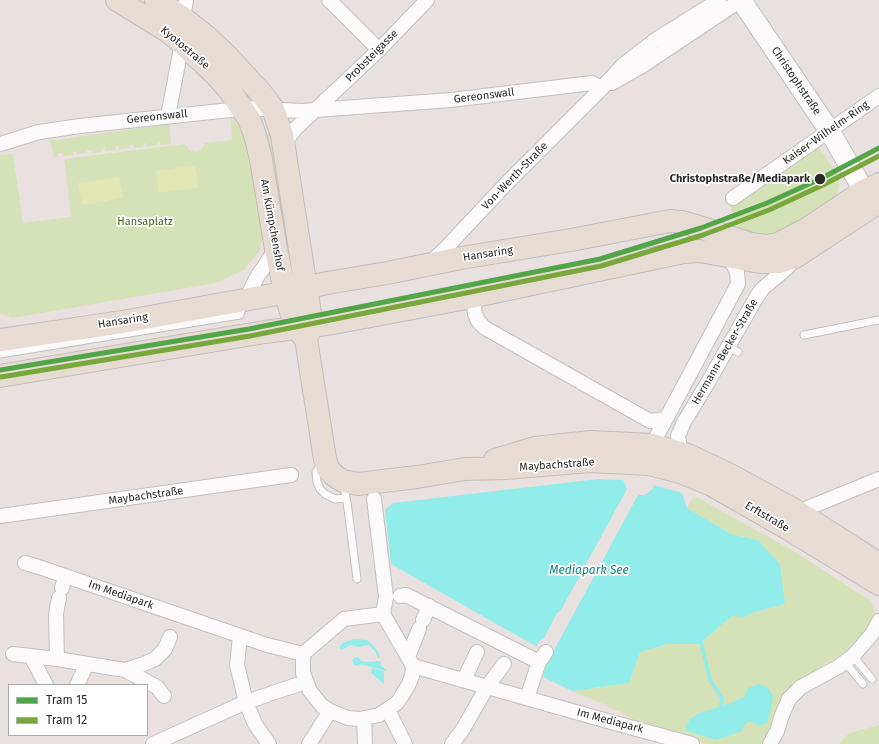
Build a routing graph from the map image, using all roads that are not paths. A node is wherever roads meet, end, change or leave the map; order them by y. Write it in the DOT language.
graph roads {
  1 [pos="117,0"];
  2 [pos="156,0"];
  3 [pos="329,0"];
  4 [pos="427,0"];
  5 [pos="719,0"];
  6 [pos="741,0"];
  7 [pos="185,9"];
  8 [pos="182,43"];
  9 [pos="379,50"];
  10 [pos="602,88"];
  11 [pos="879,96"];
  12 [pos="243,108"];
  13 [pos="273,109"];
  14 [pos="316,110"];
  15 [pos="168,116"];
  16 [pos="829,130"];
  17 [pos="0,144"];
  18 [pos="284,144"];
  19 [pos="733,198"];
  20 [pos="875,200"];
  21 [pos="727,245"];
  22 [pos="276,249"];
  23 [pos="795,257"];
  24 [pos="428,265"];
  25 [pos="387,273"];
  26 [pos="306,287"];
  27 [pos="285,292"];
  28 [pos="473,296"];
  29 [pos="246,300"];
  30 [pos="879,320"];
  31 [pos="300,326"];
  32 [pos="804,335"];
  33 [pos="1,347"];
  34 [pos="0,376"];
  35 [pos="665,419"];
  36 [pos="651,454"];
  37 [pos="688,455"];
  38 [pos="291,475"];
  39 [pos="879,479"];
  40 [pos="344,490"];
  41 [pos="374,499"];
  42 [pos="0,516"];
  43 [pos="793,520"];
  44 [pos="25,563"];
  45 [pos="357,579"];
  46 [pos="877,580"];
  47 [pos="62,587"];
  48 [pos="394,596"];
  49 [pos="429,606"];
  50 [pos="383,614"];
  51 [pos="879,621"];
  52 [pos="173,626"];
  53 [pos="240,636"];
  54 [pos="482,644"];
  55 [pos="13,654"];
  56 [pos="303,654"];
  57 [pos="507,655"];
  58 [pos="31,656"];
  59 [pos="57,659"];
  60 [pos="849,659"];
  61 [pos="411,661"];
  62 [pos="87,664"];
  63 [pos="125,670"];
  64 [pos="872,679"];
  65 [pos="464,680"];
  66 [pos="306,682"];
  67 [pos="45,684"];
  68 [pos="77,684"];
  69 [pos="863,684"];
  70 [pos="487,687"];
  71 [pos="164,696"];
  72 [pos="527,698"];
  73 [pos="246,702"];
  74 [pos="388,710"];
  75 [pos="330,711"];
  76 [pos="364,718"];
  77 [pos="153,744"];
  78 [pos="269,744"];
  79 [pos="309,744"];
  80 [pos="365,744"];
  81 [pos="405,744"];
  82 [pos="452,744"];
  83 [pos="692,744"];
  84 [pos="770,744"];
  1 -- 8 [label="main road, Kyotostraße"];
  2 -- 7 [label="main road, Kyotostraße"];
  3 -- 9 [label="street"];
  4 -- 9 [label="street, Probsteigasse"];
  5 -- 10 [label="street, Von-Werth-Straße"];
  6 -- 10 [label="street, Von-Werth-Straße"];
  6 -- 16 [label="street, Christophstraße"];
  7 -- 13 [label="main road, Kyotostraße"];
  8 -- 12 [label="main road, Kyotostraße"];
  8 -- 15 [label="street"];
  9 -- 14 [label="street, Probsteigasse"];
  10 -- 14 [label="street, Gereonswall"];
  10 -- 24 [label="street, Von-Werth-Straße"];
  11 -- 16 [label="street, Kaiser-Wilhelm-Ring"];
  12 -- 13 [label="street, Gereonswall"];
  12 -- 15 [label="street, Gereonswall"];
  12 -- 22 [label="main road, Am Kümpchenshof"];
  13 -- 14 [label="street, Gereonswall"];
  13 -- 18 [label="main road, Am Kümpchenshof"];
  14 -- 18 [label="street"];
  15 -- 17 [label="street, Gereonswall"];
  16 -- 19 [label="street, Kaiser-Wilhelm-Ring"];
  16 -- 20 [label="street, Christophstraße"];
  18 -- 26 [label="main road, Am Kümpchenshof"];
  20 -- 21 [label="main road"];
  20 -- 23 [label="main road"];
  21 -- 23 [label="main road"];
  21 -- 24 [label="main road, Hansaring"];
  21 -- 28 [label="main road"];
  21 -- 35 [label="street, Hermann-Becker-Straße"];
  22 -- 27 [label="main road, Am Kümpchenshof"];
  22 -- 29 [label="street"];
  23 -- 37 [label="street, Hermann-Becker-Straße"];
  24 -- 25 [label="main road, Hansaring"];
  25 -- 26 [label="main road, Hansaring"];
  25 -- 31 [label="main road"];
  26 -- 27 [label="main road, Hansaring"];
  26 -- 31 [label="main road, Am Kümpchenshof"];
  27 -- 29 [label="main road, Hansaring"];
  27 -- 31 [label="main road, Am Kümpchenshof"];
  28 -- 31 [label="main road"];
  28 -- 35 [label="street"];
  29 -- 33 [label="main road, Hansaring"];
  30 -- 32 [label="lane"];
  31 -- 34 [label="main road"];
  31 -- 40 [label="main road, Am Kümpchenshof"];
  35 -- 36 [label="street, Hermann-Becker-Straße"];
  36 -- 37 [label="main road, Erftstraße"];
  36 -- 40 [label="main road, Maybachstraße"];
  36 -- 43 [label="main road, Erftstraße"];
  37 -- 43 [label="main road, Erftstraße"];
  38 -- 42 [label="street, Maybachstraße"];
  39 -- 43 [label="street"];
  40 -- 45 [label="lane"];
  41 -- 48 [label="street"];
  43 -- 46 [label="main road, Erftstraße"];
  44 -- 47 [label="street, Im Mediapark"];
  47 -- 52 [label="street, Im Mediapark"];
  47 -- 59 [label="street"];
  48 -- 49 [label="street"];
  48 -- 50 [label="street"];
  49 -- 54 [label="street"];
  49 -- 61 [label="street"];
  50 -- 56 [label="street"];
  50 -- 61 [label="street"];
  51 -- 60 [label="street"];
  52 -- 53 [label="street, Im Mediapark"];
  52 -- 63 [label="street"];
  53 -- 56 [label="street, Im Mediapark"];
  53 -- 73 [label="street"];
  54 -- 57 [label="street"];
  54 -- 65 [label="street"];
  55 -- 58 [label="street"];
  56 -- 66 [label="street"];
  57 -- 70 [label="street"];
  57 -- 72 [label="street"];
  58 -- 59 [label="street"];
  58 -- 67 [label="street"];
  59 -- 62 [label="street"];
  60 -- 64 [label="lane"];
  60 -- 69 [label="lane"];
  60 -- 84 [label="street"];
  61 -- 65 [label="street, Im Mediapark"];
  61 -- 74 [label="street"];
  62 -- 63 [label="street"];
  62 -- 68 [label="street"];
  63 -- 71 [label="street"];
  65 -- 70 [label="street, Im Mediapark"];
  66 -- 73 [label="street"];
  66 -- 75 [label="street"];
  70 -- 72 [label="street, Im Mediapark"];
  70 -- 82 [label="street"];
  72 -- 83 [label="street, Im Mediapark"];
  73 -- 77 [label="street"];
  73 -- 78 [label="street"];
  74 -- 76 [label="street"];
  74 -- 81 [label="street"];
  75 -- 76 [label="street"];
  75 -- 79 [label="street"];
  76 -- 80 [label="street"];
}
